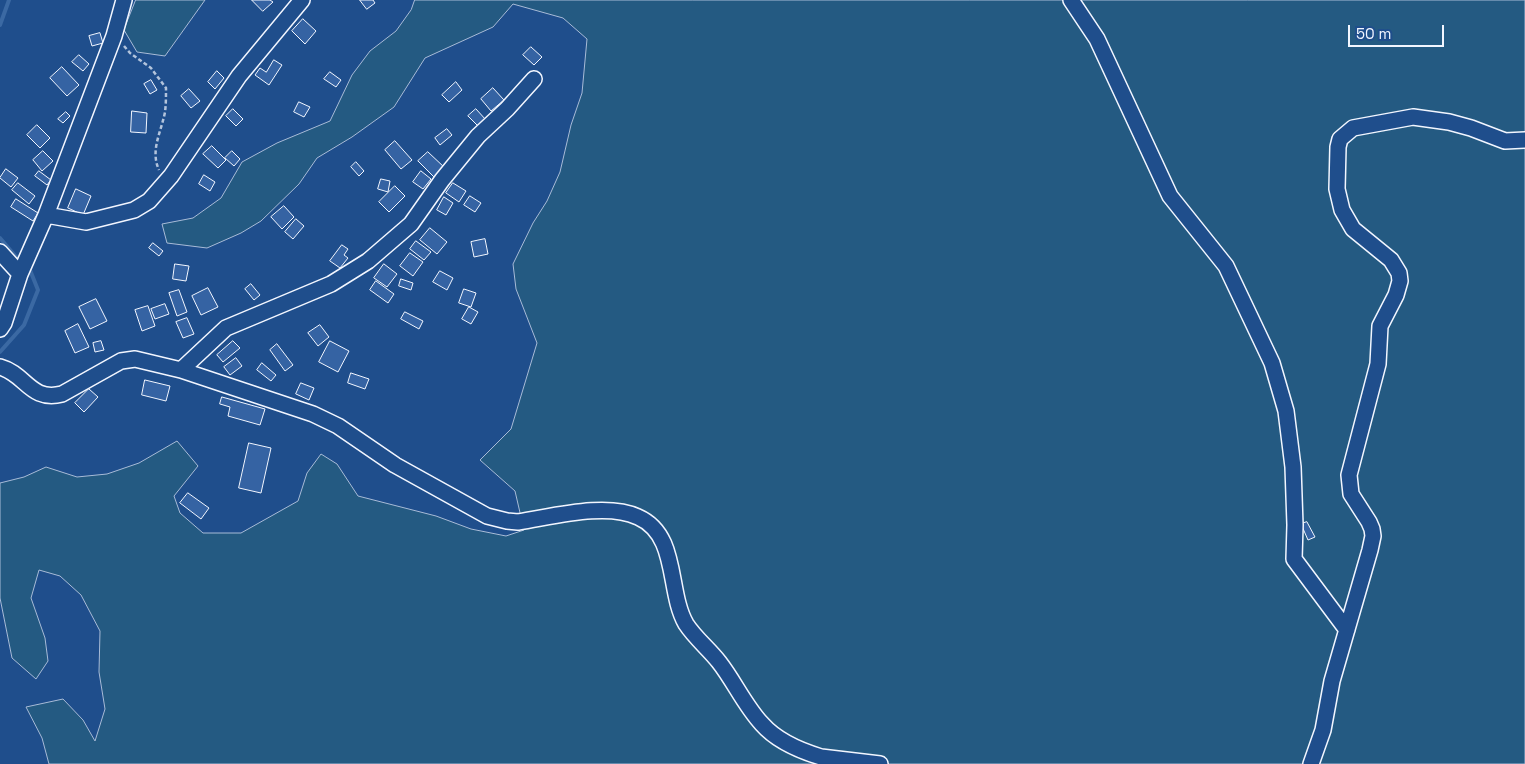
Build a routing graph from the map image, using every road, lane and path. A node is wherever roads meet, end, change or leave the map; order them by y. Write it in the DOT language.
graph roads {
  1 [pos="124,0"];
  2 [pos="302,0"];
  3 [pos="1071,0"];
  4 [pos="114,36"];
  5 [pos="534,79"];
  6 [pos="1525,140"];
  7 [pos="171,176"];
  8 [pos="46,215"];
  9 [pos="0,252"];
  10 [pos="20,274"];
  11 [pos="0,329"];
  12 [pos="0,367"];
  13 [pos="182,370"];
  14 [pos="1347,630"];
  15 [pos="880,764"];
  16 [pos="1311,764"];
  1 -- 4 [label="street"];
  2 -- 7 [label="street"];
  3 -- 14 [label="street"];
  4 -- 7 [label="path"];
  4 -- 8 [label="street"];
  5 -- 13 [label="street"];
  6 -- 14 [label="street"];
  7 -- 8 [label="street"];
  8 -- 10 [label="street"];
  9 -- 10 [label="street"];
  10 -- 11 [label="street"];
  12 -- 13 [label="street"];
  13 -- 15 [label="street"];
  14 -- 16 [label="street"];
}
